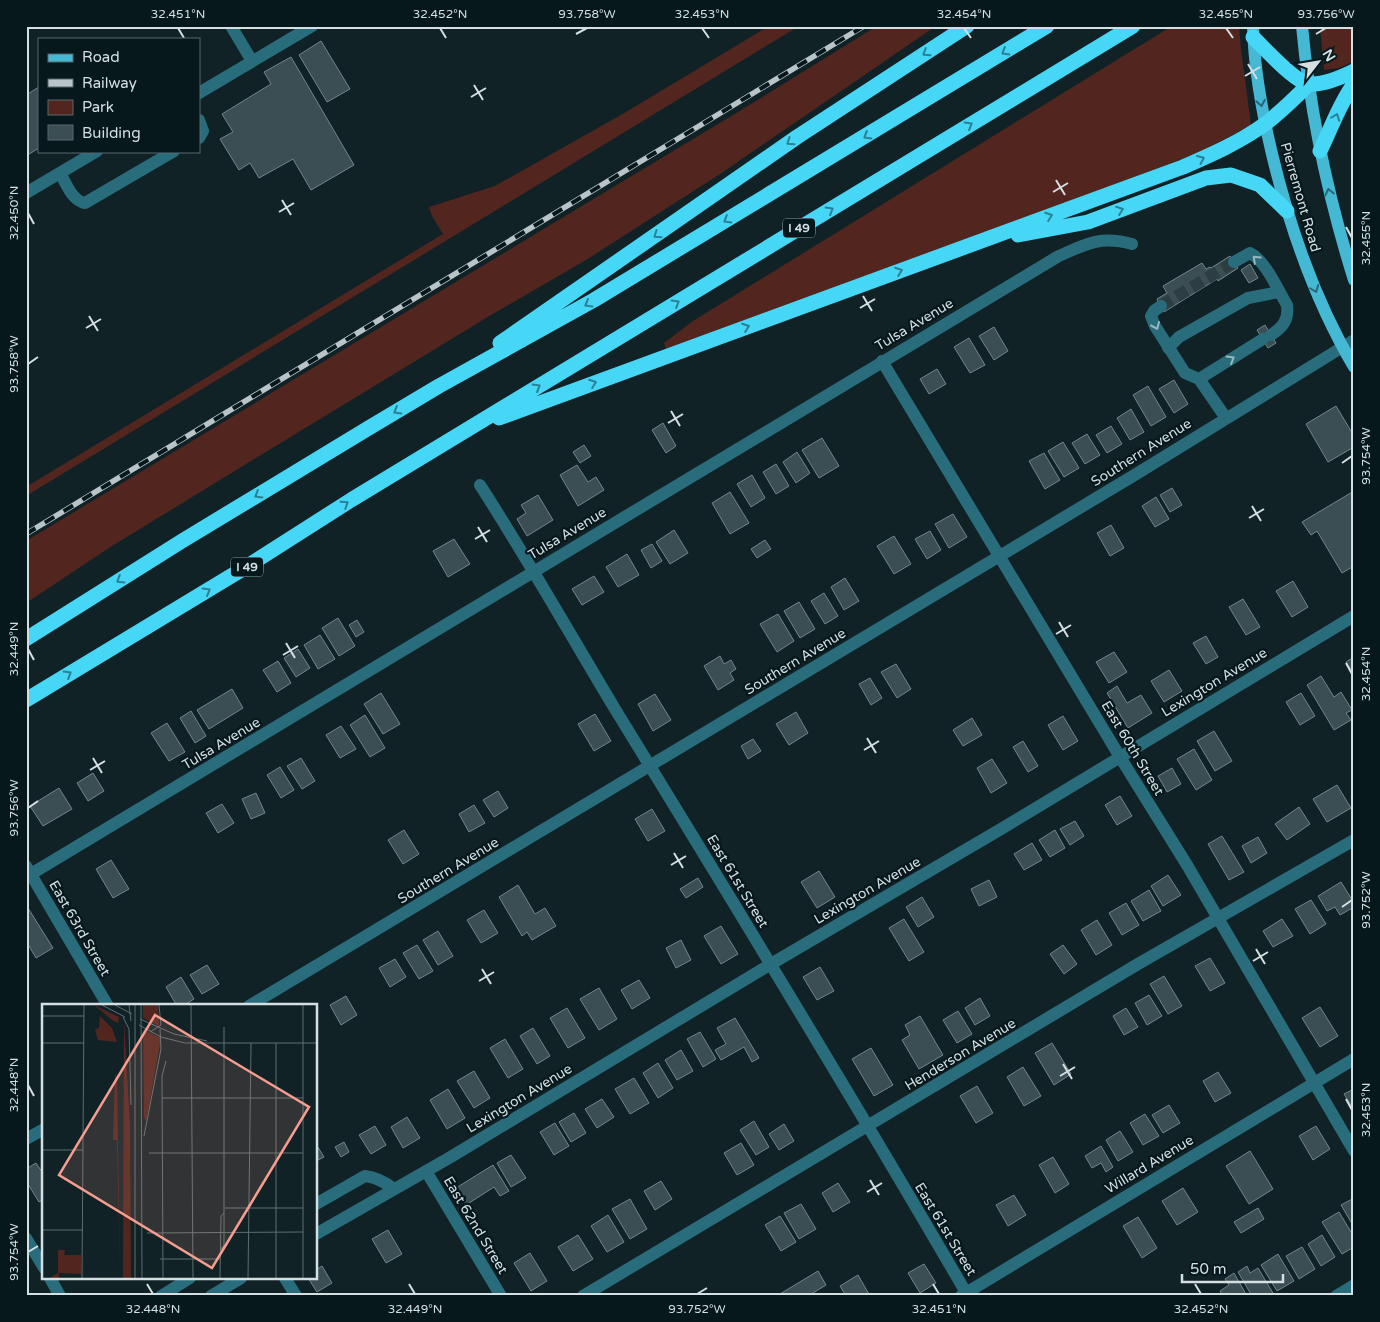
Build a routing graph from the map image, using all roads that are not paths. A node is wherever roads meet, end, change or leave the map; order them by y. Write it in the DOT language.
graph roads {
  1 [pos="231,26"];
  2 [pos="312,26"];
  3 [pos="967,26"];
  4 [pos="1047,26"];
  5 [pos="1133,26"];
  6 [pos="1302,26"];
  7 [pos="1253,32"];
  8 [pos="252,61"];
  9 [pos="1354,71"];
  10 [pos="1308,84"];
  11 [pos="1354,84"];
  12 [pos="200,91"];
  13 [pos="200,124"];
  14 [pos="1265,124"];
  15 [pos="200,136"];
  16 [pos="1320,151"];
  17 [pos="96,152"];
  18 [pos="172,152"];
  19 [pos="60,173"];
  20 [pos="26,193"];
  21 [pos="1287,211"];
  22 [pos="970,244"];
  23 [pos="1132,244"];
  24 [pos="1234,262"];
  25 [pos="1354,280"];
  26 [pos="1279,292"];
  27 [pos="1161,306"];
  28 [pos="1354,340"];
  29 [pos="1342,347"];
  30 [pos="1168,348"];
  31 [pos="882,361"];
  32 [pos="1354,367"];
  33 [pos="1199,379"];
  34 [pos="439,386"];
  35 [pos="1226,418"];
  36 [pos="466,430"];
  37 [pos="480,485"];
  38 [pos="999,557"];
  39 [pos="534,571"];
  40 [pos="1354,616"];
  41 [pos="26,639"];
  42 [pos="26,700"];
  43 [pos="1120,757"];
  44 [pos="650,766"];
  45 [pos="1354,840"];
  46 [pos="28,873"];
  47 [pos="1217,917"];
  48 [pos="771,964"];
  49 [pos="107,1004"];
  50 [pos="253,1004"];
  51 [pos="1354,1059"];
  52 [pos="1314,1083"];
  53 [pos="867,1126"];
  54 [pos="42,1130"];
  55 [pos="26,1139"];
  56 [pos="1354,1152"];
  57 [pos="426,1171"];
  58 [pos="394,1188"];
  59 [pos="318,1203"];
  60 [pos="318,1233"];
  61 [pos="26,1238"];
  62 [pos="42,1265"];
  63 [pos="51,1280"];
  64 [pos="187,1280"];
  65 [pos="237,1280"];
  66 [pos="286,1280"];
  67 [pos="1354,1285"];
  68 [pos="965,1295"];
  69 [pos="60,1296"];
  70 [pos="161,1296"];
  71 [pos="211,1296"];
  72 [pos="296,1296"];
  73 [pos="501,1296"];
  74 [pos="583,1296"];
  75 [pos="1336,1296"];
  1 -- 8 [label="street"];
  2 -- 8 [label="street"];
  3 -- 34 [label="highway, one-way"];
  4 -- 34 [label="highway, one-way"];
  36 -- 5 [label="highway, I 49, one-way"];
  6 -- 10 [label="main road, Pierremont Road"];
  7 -- 10 [label="highway"];
  7 -- 14 [label="main road, Pierremont Road, one-way"];
  8 -- 12 [label="street"];
  9 -- 10 [label="highway"];
  10 -- 14 [label="highway"];
  10 -- 16 [label="main road, Pierremont Road"];
  16 -- 11 [label="highway, one-way"];
  13 -- 15 [label="street"];
  14 -- 21 [label="main road, Pierremont Road"];
  22 -- 14 [label="highway, one-way"];
  25 -- 16 [label="main road, Pierremont Road, one-way"];
  17 -- 19 [label="street"];
  18 -- 19 [label="street"];
  19 -- 20 [label="street"];
  22 -- 21 [label="highway, one-way"];
  21 -- 29 [label="main road, Pierremont Road, one-way"];
  36 -- 22 [label="highway, one-way"];
  23 -- 31 [label="street, Tulsa Avenue"];
  26 -- 24 [label="street, one-way"];
  26 -- 30 [label="street"];
  33 -- 26 [label="street, one-way"];
  27 -- 30 [label="street, one-way"];
  28 -- 29 [label="street, Southern Avenue"];
  29 -- 32 [label="main road, Pierremont Road"];
  29 -- 35 [label="street, Southern Avenue"];
  30 -- 33 [label="street"];
  31 -- 38 [label="street, East 60th Street"];
  31 -- 39 [label="street, Tulsa Avenue"];
  33 -- 35 [label="street"];
  34 -- 41 [label="highway, one-way"];
  35 -- 38 [label="street, Southern Avenue"];
  42 -- 36 [label="highway, I 49, one-way"];
  37 -- 39 [label="street, East 61st Street"];
  38 -- 43 [label="street, East 60th Street"];
  38 -- 44 [label="street, Southern Avenue"];
  39 -- 44 [label="street, East 61st Street"];
  39 -- 46 [label="street, Tulsa Avenue"];
  40 -- 43 [label="street, Lexington Avenue"];
  43 -- 47 [label="street, East 60th Street"];
  43 -- 48 [label="street, Lexington Avenue"];
  44 -- 48 [label="street, East 61st Street"];
  44 -- 50 [label="street, Southern Avenue"];
  45 -- 47 [label="street, Henderson Avenue"];
  46 -- 49 [label="street, East 63rd Street"];
  47 -- 52 [label="street, East 60th Street"];
  47 -- 53 [label="street, Henderson Avenue"];
  48 -- 53 [label="street, East 61st Street"];
  48 -- 57 [label="street, Lexington Avenue"];
  51 -- 52 [label="street, Willard Avenue"];
  52 -- 56 [label="street, East 60th Street"];
  52 -- 68 [label="street, Willard Avenue"];
  53 -- 68 [label="street, East 61st Street"];
  53 -- 74 [label="street, Henderson Avenue"];
  54 -- 55 [label="street"];
  57 -- 58 [label="street, Lexington Avenue"];
  57 -- 73 [label="street, East 62nd Street"];
  58 -- 59 [label="street"];
  58 -- 60 [label="street, Lexington Avenue"];
  61 -- 62 [label="street"];
  63 -- 69 [label="street"];
  64 -- 70 [label="street"];
  65 -- 71 [label="street"];
  66 -- 72 [label="street"];
  67 -- 75 [label="street"];
}
